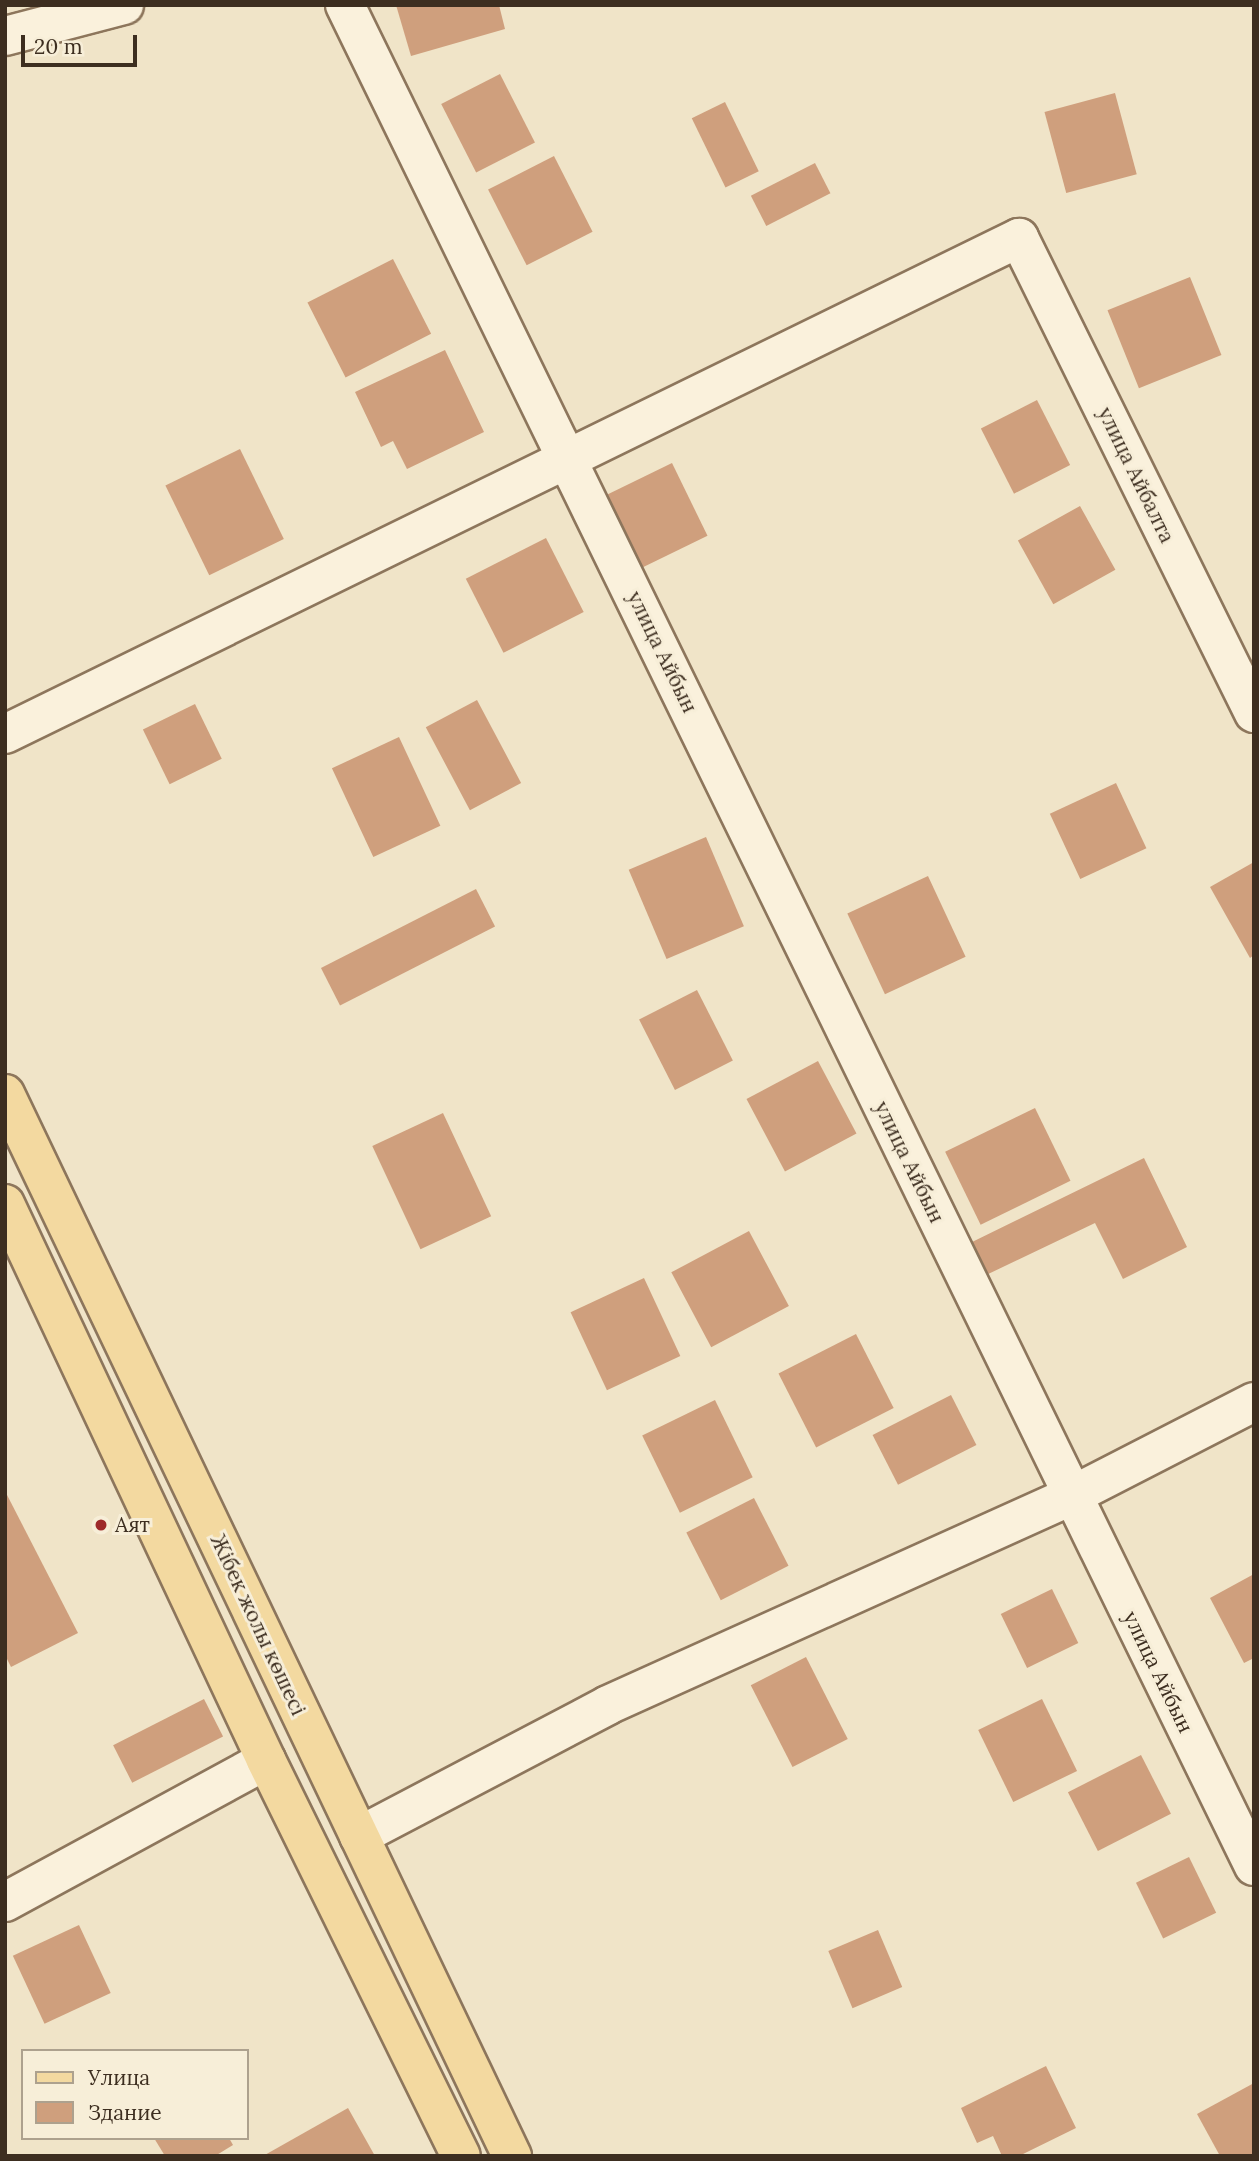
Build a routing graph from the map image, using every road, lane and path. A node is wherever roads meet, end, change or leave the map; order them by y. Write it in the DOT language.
graph roads {
  1 [pos="124,5"];
  2 [pos="345,5"];
  3 [pos="5,36"];
  4 [pos="567,456"];
  5 [pos="1254,713"];
  6 [pos="5,734"];
  7 [pos="5,1094"];
  8 [pos="5,1204"];
  9 [pos="1254,1402"];
  10 [pos="1071,1496"];
  11 [pos="266,1760"];
  12 [pos="359,1836"];
  13 [pos="1254,1866"];
  14 [pos="5,1902"];
  15 [pos="461,2156"];
  16 [pos="512,2156"];
  1 -- 3 [label="street"];
  2 -- 4 [label="street, улица Айбын"];
  4 -- 5 [label="street, улица Айбалта"];
  4 -- 6 [label="street"];
  4 -- 10 [label="street, улица Айбын"];
  7 -- 12 [label="main road, Жібек жолы көшесі"];
  8 -- 11 [label="main road"];
  9 -- 10 [label="street"];
  10 -- 12 [label="street"];
  10 -- 13 [label="street, улица Айбын"];
  11 -- 14 [label="street"];
  11 -- 15 [label="main road"];
  12 -- 16 [label="main road, Жібек жолы көшесі"];
}
